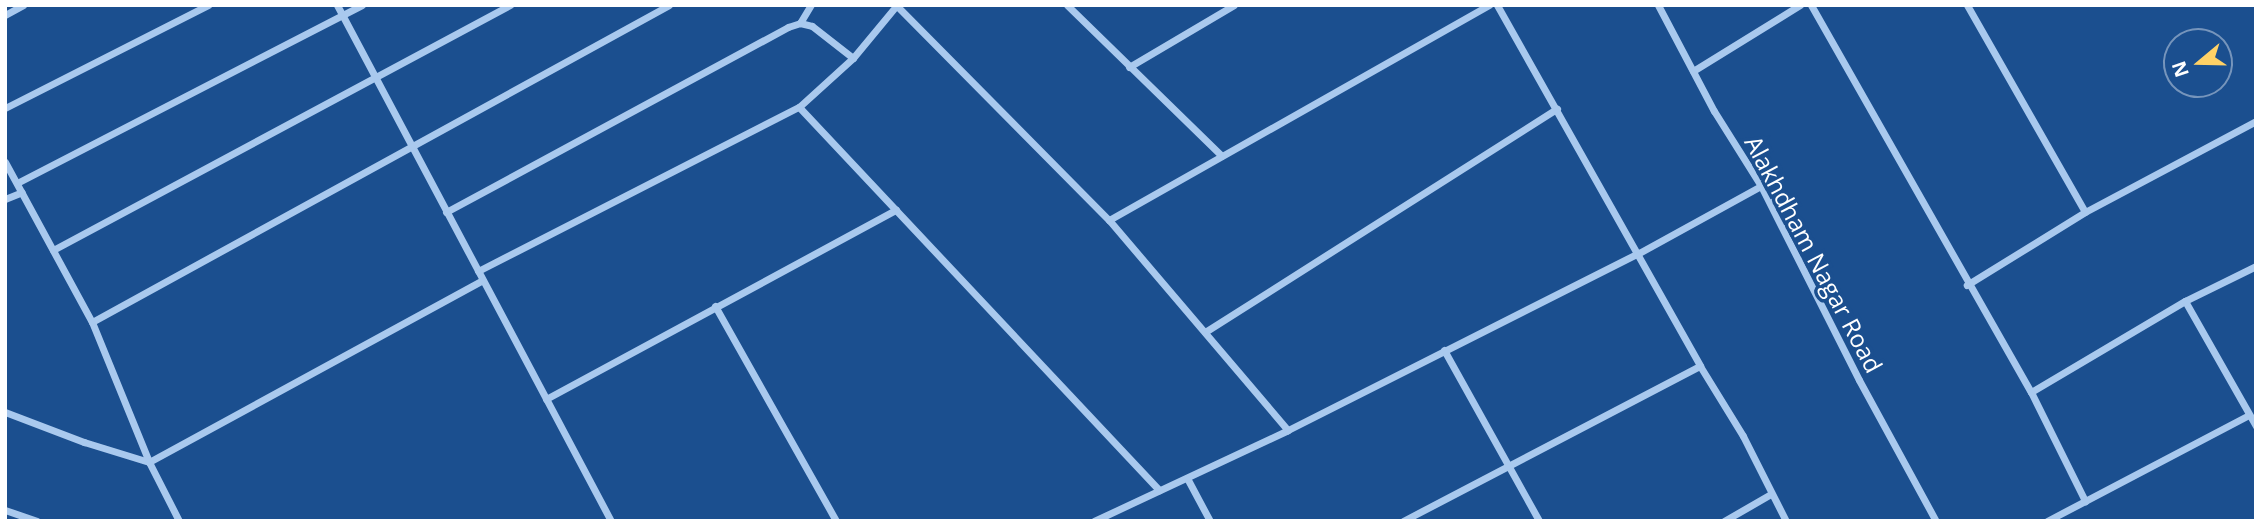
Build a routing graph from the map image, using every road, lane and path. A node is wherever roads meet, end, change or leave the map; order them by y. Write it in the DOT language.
graph roads {
  1 [pos="23,5"];
  2 [pos="208,5"];
  3 [pos="337,5"];
  4 [pos="362,5"];
  5 [pos="510,5"];
  6 [pos="669,5"];
  7 [pos="811,5"];
  8 [pos="1067,5"];
  9 [pos="1234,5"];
  10 [pos="1489,5"];
  11 [pos="1497,5"];
  12 [pos="1658,5"];
  13 [pos="1800,5"];
  14 [pos="1811,5"];
  15 [pos="1967,5"];
  16 [pos="896,6"];
  17 [pos="5,15"];
  18 [pos="342,16"];
  19 [pos="800,23"];
  20 [pos="853,58"];
  21 [pos="1129,67"];
  22 [pos="1693,71"];
  23 [pos="376,78"];
  24 [pos="799,107"];
  25 [pos="5,108"];
  26 [pos="1557,109"];
  27 [pos="2256,121"];
  28 [pos="411,145"];
  29 [pos="1222,156"];
  30 [pos="5,162"];
  31 [pos="16,183"];
  32 [pos="1761,186"];
  33 [pos="22,192"];
  34 [pos="5,199"];
  35 [pos="896,210"];
  36 [pos="446,212"];
  37 [pos="2085,212"];
  38 [pos="1109,220"];
  39 [pos="53,250"];
  40 [pos="1639,253"];
  41 [pos="2256,266"];
  42 [pos="478,271"];
  43 [pos="483,280"];
  44 [pos="1967,285"];
  45 [pos="2185,301"];
  46 [pos="715,306"];
  47 [pos="92,322"];
  48 [pos="1205,332"];
  49 [pos="1444,350"];
  50 [pos="1700,366"];
  51 [pos="2031,392"];
  52 [pos="546,398"];
  53 [pos="5,412"];
  54 [pos="2249,415"];
  55 [pos="2256,426"];
  56 [pos="1288,430"];
  57 [pos="149,462"];
  58 [pos="1510,467"];
  59 [pos="1187,478"];
  60 [pos="1159,491"];
  61 [pos="1772,494"];
  62 [pos="2085,501"];
  63 [pos="5,510"];
  64 [pos="176,519"];
  65 [pos="37,521"];
  66 [pos="611,521"];
  67 [pos="835,521"];
  68 [pos="1094,521"];
  69 [pos="1210,521"];
  70 [pos="1403,521"];
  71 [pos="1539,521"];
  72 [pos="1724,521"];
  73 [pos="1786,521"];
  74 [pos="1936,521"];
  75 [pos="2047,521"];
  1 -- 17 [label="street"];
  2 -- 25 [label="street"];
  3 -- 18 [label="street"];
  4 -- 18 [label="street"];
  5 -- 23 [label="street"];
  6 -- 28 [label="street"];
  7 -- 19 [label="street"];
  8 -- 21 [label="street"];
  9 -- 21 [label="street"];
  10 -- 29 [label="street"];
  11 -- 26 [label="street"];
  12 -- 22 [label="street, Alakhdham Nagar Road"];
  13 -- 22 [label="street"];
  14 -- 44 [label="street"];
  15 -- 37 [label="street"];
  16 -- 20 [label="street"];
  16 -- 38 [label="street"];
  18 -- 23 [label="street"];
  18 -- 31 [label="street"];
  19 -- 20 [label="street"];
  19 -- 36 [label="street"];
  20 -- 24 [label="street"];
  21 -- 29 [label="street"];
  22 -- 32 [label="street, Alakhdham Nagar Road"];
  23 -- 28 [label="street"];
  23 -- 39 [label="street"];
  24 -- 35 [label="street"];
  24 -- 42 [label="street"];
  26 -- 40 [label="street"];
  26 -- 48 [label="street"];
  27 -- 37 [label="street"];
  28 -- 36 [label="street"];
  28 -- 47 [label="street"];
  29 -- 38 [label="street"];
  30 -- 31 [label="street"];
  31 -- 33 [label="street"];
  32 -- 40 [label="street"];
  32 -- 74 [label="street, Alakhdham Nagar Road"];
  33 -- 34 [label="street"];
  33 -- 39 [label="street"];
  35 -- 46 [label="street"];
  35 -- 60 [label="street"];
  36 -- 42 [label="street"];
  37 -- 44 [label="street"];
  38 -- 48 [label="street"];
  39 -- 47 [label="street"];
  40 -- 49 [label="street"];
  40 -- 50 [label="street"];
  41 -- 45 [label="street"];
  42 -- 43 [label="street"];
  43 -- 52 [label="street"];
  43 -- 57 [label="street"];
  44 -- 51 [label="street"];
  45 -- 51 [label="street"];
  45 -- 54 [label="street"];
  46 -- 52 [label="street"];
  46 -- 67 [label="street"];
  47 -- 57 [label="street"];
  48 -- 56 [label="street"];
  49 -- 56 [label="street"];
  49 -- 58 [label="street"];
  50 -- 58 [label="street"];
  50 -- 61 [label="street"];
  51 -- 62 [label="street"];
  52 -- 66 [label="street"];
  53 -- 57 [label="street"];
  54 -- 55 [label="street"];
  54 -- 62 [label="street"];
  56 -- 59 [label="street"];
  57 -- 64 [label="street"];
  58 -- 70 [label="street"];
  58 -- 71 [label="street"];
  59 -- 60 [label="street"];
  59 -- 69 [label="street"];
  60 -- 68 [label="street"];
  61 -- 72 [label="street"];
  61 -- 73 [label="street"];
  62 -- 75 [label="street"];
  63 -- 65 [label="street"];
}
